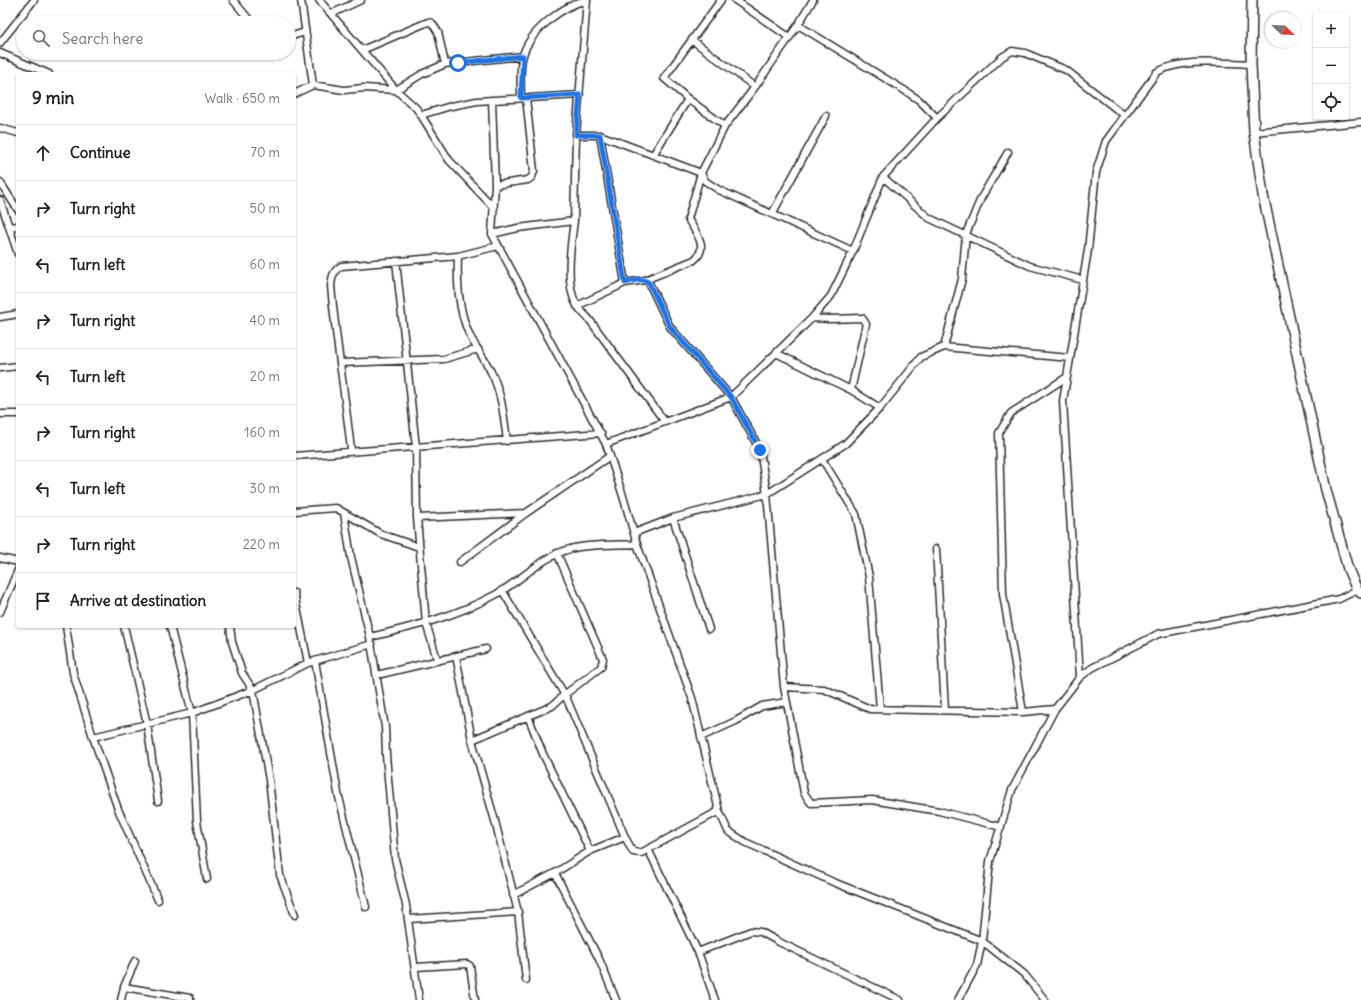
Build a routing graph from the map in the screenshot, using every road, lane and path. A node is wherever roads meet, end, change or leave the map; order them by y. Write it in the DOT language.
graph roads {
  1 [pos="34,0"];
  2 [pos="233,0"];
  3 [pos="301,0"];
  4 [pos="318,0"];
  5 [pos="361,0"];
  6 [pos="587,0"];
  7 [pos="721,0"];
  8 [pos="735,0"];
  9 [pos="813,0"];
  10 [pos="1252,0"];
  11 [pos="331,14"];
  12 [pos="21,16"];
  13 [pos="246,16"];
  14 [pos="16,23"];
  15 [pos="798,25"];
  16 [pos="305,32"];
  17 [pos="296,34"];
  18 [pos="789,37"];
  19 [pos="692,40"];
  20 [pos="0,43"];
  21 [pos="362,50"];
  22 [pos="0,53"];
  23 [pos="523,56"];
  24 [pos="16,60"];
  25 [pos="16,60"];
  26 [pos="445,64"];
  27 [pos="1251,64"];
  28 [pos="44,72"];
  29 [pos="313,85"];
  30 [pos="755,87"];
  31 [pos="396,90"];
  32 [pos="296,93"];
  33 [pos="580,95"];
  34 [pos="524,98"];
  35 [pos="688,99"];
  36 [pos="492,100"];
  37 [pos="421,115"];
  38 [pos="1124,115"];
  39 [pos="826,116"];
  40 [pos="937,118"];
  41 [pos="1361,122"];
  42 [pos="725,126"];
  43 [pos="0,128"];
  44 [pos="16,132"];
  45 [pos="1254,132"];
  46 [pos="576,135"];
  47 [pos="600,135"];
  48 [pos="1008,152"];
  49 [pos="653,155"];
  50 [pos="701,173"];
  51 [pos="883,178"];
  52 [pos="0,182"];
  53 [pos="495,185"];
  54 [pos="0,200"];
  55 [pos="16,207"];
  56 [pos="494,208"];
  57 [pos="772,214"];
  58 [pos="574,220"];
  59 [pos="16,226"];
  60 [pos="9,227"];
  61 [pos="492,234"];
  62 [pos="966,234"];
  63 [pos="498,246"];
  64 [pos="16,248"];
  65 [pos="853,251"];
  66 [pos="458,256"];
  67 [pos="396,261"];
  68 [pos="645,280"];
  69 [pos="1083,280"];
  70 [pos="625,283"];
  71 [pos="577,306"];
  72 [pos="16,314"];
  73 [pos="0,317"];
  74 [pos="812,318"];
  75 [pos="944,347"];
  76 [pos="478,349"];
  77 [pos="776,353"];
  78 [pos="1070,358"];
  79 [pos="405,359"];
  80 [pos="340,363"];
  81 [pos="16,366"];
  82 [pos="0,368"];
  83 [pos="1067,377"];
  84 [pos="851,390"];
  85 [pos="731,397"];
  86 [pos="880,408"];
  87 [pos="0,414"];
  88 [pos="16,414"];
  89 [pos="665,422"];
  90 [pos="601,433"];
  91 [pos="507,441"];
  92 [pos="606,444"];
  93 [pos="416,447"];
  94 [pos="351,450"];
  95 [pos="296,456"];
  96 [pos="610,456"];
  97 [pos="822,459"];
  98 [pos="767,494"];
  99 [pos="296,511"];
  100 [pos="344,513"];
  101 [pos="526,513"];
  102 [pos="417,518"];
  103 [pos="673,518"];
  104 [pos="634,533"];
  105 [pos="637,544"];
  106 [pos="419,547"];
  107 [pos="936,549"];
  108 [pos="557,554"];
  109 [pos="0,558"];
  110 [pos="16,562"];
  111 [pos="460,562"];
  112 [pos="16,575"];
  113 [pos="502,590"];
  114 [pos="1359,592"];
  115 [pos="296,603"];
  116 [pos="0,612"];
  117 [pos="426,623"];
  118 [pos="66,628"];
  119 [pos="124,628"];
  120 [pos="171,628"];
  121 [pos="230,628"];
  122 [pos="709,629"];
  123 [pos="370,638"];
  124 [pos="372,644"];
  125 [pos="486,649"];
  126 [pos="456,656"];
  127 [pos="436,659"];
  128 [pos="315,661"];
  129 [pos="308,663"];
  130 [pos="377,675"];
  131 [pos="1080,677"];
  132 [pos="784,687"];
  133 [pos="253,690"];
  134 [pos="564,695"];
  135 [pos="787,702"];
  136 [pos="880,709"];
  137 [pos="1055,709"];
  138 [pos="946,710"];
  139 [pos="1023,712"];
  140 [pos="192,713"];
  141 [pos="528,716"];
  142 [pos="146,724"];
  143 [pos="93,737"];
  144 [pos="701,737"];
  145 [pos="472,740"];
  146 [pos="158,801"];
  147 [pos="719,811"];
  148 [pos="1000,827"];
  149 [pos="625,837"];
  150 [pos="648,849"];
  151 [pos="590,851"];
  152 [pos="555,873"];
  153 [pos="207,879"];
  154 [pos="514,895"];
  155 [pos="158,900"];
  156 [pos="366,907"];
  157 [pos="518,912"];
  158 [pos="295,915"];
  159 [pos="408,918"];
  160 [pos="982,941"];
  161 [pos="698,952"];
  162 [pos="135,961"];
  163 [pos="416,967"];
  164 [pos="526,980"];
  165 [pos="124,987"];
  166 [pos="121,1000"];
  167 [pos="190,1000"];
  168 [pos="419,1000"];
  169 [pos="475,1000"];
  170 [pos="616,1000"];
  171 [pos="715,1000"];
  172 [pos="900,1000"];
  173 [pos="958,1000"];
  174 [pos="1045,1000"];
  1 -- 12 [label="street"];
  2 -- 13 [label="street"];
  3 -- 16 [label="street"];
  4 -- 11 [label="street"];
  5 -- 11 [label="street"];
  6 -- 23 [label="street"];
  6 -- 33 [label="street"];
  7 -- 19 [label="street"];
  8 -- 18 [label="street"];
  9 -- 15 [label="street"];
  10 -- 27 [label="street"];
  11 -- 21 [label="street"];
  14 -- 20 [label="street"];
  15 -- 18 [label="street"];
  15 -- 40 [label="street"];
  16 -- 17 [label="street"];
  16 -- 29 [label="street"];
  18 -- 30 [label="street"];
  19 -- 30 [label="street"];
  19 -- 35 [label="street"];
  21 -- 26 [label="street"];
  21 -- 31 [label="street"];
  22 -- 25 [label="street"];
  23 -- 26 [label="street"];
  23 -- 34 [label="street"];
  24 -- 28 [label="street"];
  26 -- 31 [label="street"];
  27 -- 38 [label="street"];
  27 -- 45 [label="street"];
  29 -- 31 [label="street"];
  29 -- 32 [label="street"];
  30 -- 42 [label="street"];
  31 -- 37 [label="street"];
  33 -- 34 [label="street"];
  33 -- 46 [label="street"];
  34 -- 36 [label="street"];
  34 -- 53 [label="street"];
  35 -- 42 [label="street"];
  35 -- 49 [label="street"];
  36 -- 37 [label="street"];
  36 -- 53 [label="street"];
  37 -- 56 [label="street"];
  38 -- 40 [label="street"];
  38 -- 69 [label="street"];
  39 -- 57 [label="street"];
  40 -- 51 [label="street"];
  41 -- 45 [label="street"];
  42 -- 50 [label="street"];
  43 -- 44 [label="street"];
  45 -- 114 [label="street"];
  46 -- 47 [label="street"];
  46 -- 58 [label="street"];
  47 -- 49 [label="street"];
  47 -- 70 [label="street"];
  48 -- 62 [label="street"];
  49 -- 50 [label="street"];
  50 -- 57 [label="street"];
  50 -- 68 [label="street"];
  51 -- 62 [label="street"];
  51 -- 65 [label="street"];
  52 -- 55 [label="street"];
  53 -- 56 [label="street"];
  54 -- 60 [label="street"];
  56 -- 61 [label="street"];
  57 -- 65 [label="street"];
  58 -- 61 [label="street"];
  58 -- 71 [label="street"];
  59 -- 60 [label="street"];
  60 -- 64 [label="street"];
  61 -- 63 [label="street"];
  62 -- 69 [label="street"];
  62 -- 75 [label="street"];
  63 -- 66 [label="street"];
  63 -- 90 [label="street"];
  65 -- 74 [label="street"];
  66 -- 67 [label="street"];
  66 -- 76 [label="street"];
  67 -- 79 [label="street"];
  67 -- 80 [label="street"];
  68 -- 70 [label="street"];
  68 -- 85 [label="street"];
  69 -- 78 [label="street"];
  70 -- 71 [label="street"];
  71 -- 89 [label="street"];
  72 -- 73 [label="street"];
  74 -- 77 [label="street"];
  74 -- 84 [label="street"];
  75 -- 78 [label="street"];
  75 -- 86 [label="street"];
  76 -- 79 [label="street"];
  76 -- 91 [label="street"];
  77 -- 84 [label="street"];
  77 -- 85 [label="street"];
  78 -- 83 [label="street"];
  79 -- 80 [label="street"];
  79 -- 93 [label="street"];
  80 -- 94 [label="street"];
  81 -- 82 [label="street"];
  83 -- 131 [label="street"];
  83 -- 139 [label="street"];
  84 -- 86 [label="street"];
  85 -- 89 [label="street"];
  85 -- 98 [label="street"];
  86 -- 97 [label="street"];
  87 -- 88 [label="street"];
  89 -- 92 [label="street"];
  90 -- 91 [label="street"];
  90 -- 92 [label="street"];
  91 -- 93 [label="street"];
  92 -- 96 [label="street"];
  93 -- 94 [label="street"];
  93 -- 102 [label="street"];
  94 -- 95 [label="street"];
  96 -- 101 [label="street"];
  96 -- 104 [label="street"];
  97 -- 98 [label="street"];
  97 -- 136 [label="street"];
  98 -- 103 [label="street"];
  98 -- 132 [label="street"];
  99 -- 100 [label="street"];
  100 -- 106 [label="street"];
  100 -- 123 [label="street"];
  101 -- 102 [label="street"];
  101 -- 111 [label="street"];
  102 -- 106 [label="street"];
  103 -- 104 [label="street"];
  103 -- 122 [label="street"];
  104 -- 105 [label="street"];
  105 -- 108 [label="street"];
  105 -- 144 [label="street"];
  106 -- 117 [label="street"];
  107 -- 138 [label="street"];
  108 -- 113 [label="street"];
  108 -- 134 [label="street"];
  109 -- 110 [label="street"];
  112 -- 116 [label="street"];
  113 -- 117 [label="street"];
  113 -- 134 [label="street"];
  114 -- 131 [label="street"];
  115 -- 129 [label="street"];
  117 -- 123 [label="street"];
  117 -- 127 [label="street"];
  118 -- 143 [label="street"];
  119 -- 142 [label="street"];
  120 -- 140 [label="street"];
  121 -- 133 [label="street"];
  123 -- 124 [label="street"];
  124 -- 128 [label="street"];
  124 -- 130 [label="street"];
  125 -- 126 [label="street"];
  126 -- 127 [label="street"];
  126 -- 145 [label="street"];
  127 -- 130 [label="street"];
  128 -- 129 [label="street"];
  128 -- 156 [label="street"];
  129 -- 133 [label="street"];
  130 -- 159 [label="street"];
  131 -- 137 [label="street"];
  132 -- 135 [label="street"];
  132 -- 136 [label="street"];
  133 -- 140 [label="street"];
  133 -- 158 [label="street"];
  134 -- 141 [label="street"];
  134 -- 149 [label="street"];
  135 -- 144 [label="street"];
  135 -- 148 [label="street"];
  136 -- 138 [label="street"];
  137 -- 139 [label="street"];
  137 -- 148 [label="street"];
  138 -- 139 [label="street"];
  140 -- 142 [label="street"];
  140 -- 153 [label="street"];
  141 -- 145 [label="street"];
  141 -- 151 [label="street"];
  142 -- 143 [label="street"];
  142 -- 146 [label="street"];
  143 -- 155 [label="street"];
  144 -- 147 [label="street"];
  145 -- 154 [label="street"];
  147 -- 150 [label="street"];
  147 -- 160 [label="street"];
  148 -- 160 [label="street"];
  149 -- 150 [label="street"];
  149 -- 151 [label="street"];
  150 -- 161 [label="street"];
  151 -- 152 [label="street"];
  152 -- 154 [label="street"];
  152 -- 170 [label="street"];
  154 -- 157 [label="street"];
  157 -- 159 [label="street"];
  157 -- 164 [label="street"];
  159 -- 163 [label="street"];
  160 -- 173 [label="street"];
  160 -- 174 [label="street"];
  161 -- 171 [label="street"];
  161 -- 172 [label="street"];
  162 -- 165 [label="street"];
  163 -- 168 [label="street"];
  163 -- 169 [label="street"];
  165 -- 166 [label="street"];
  165 -- 167 [label="street"];
}
